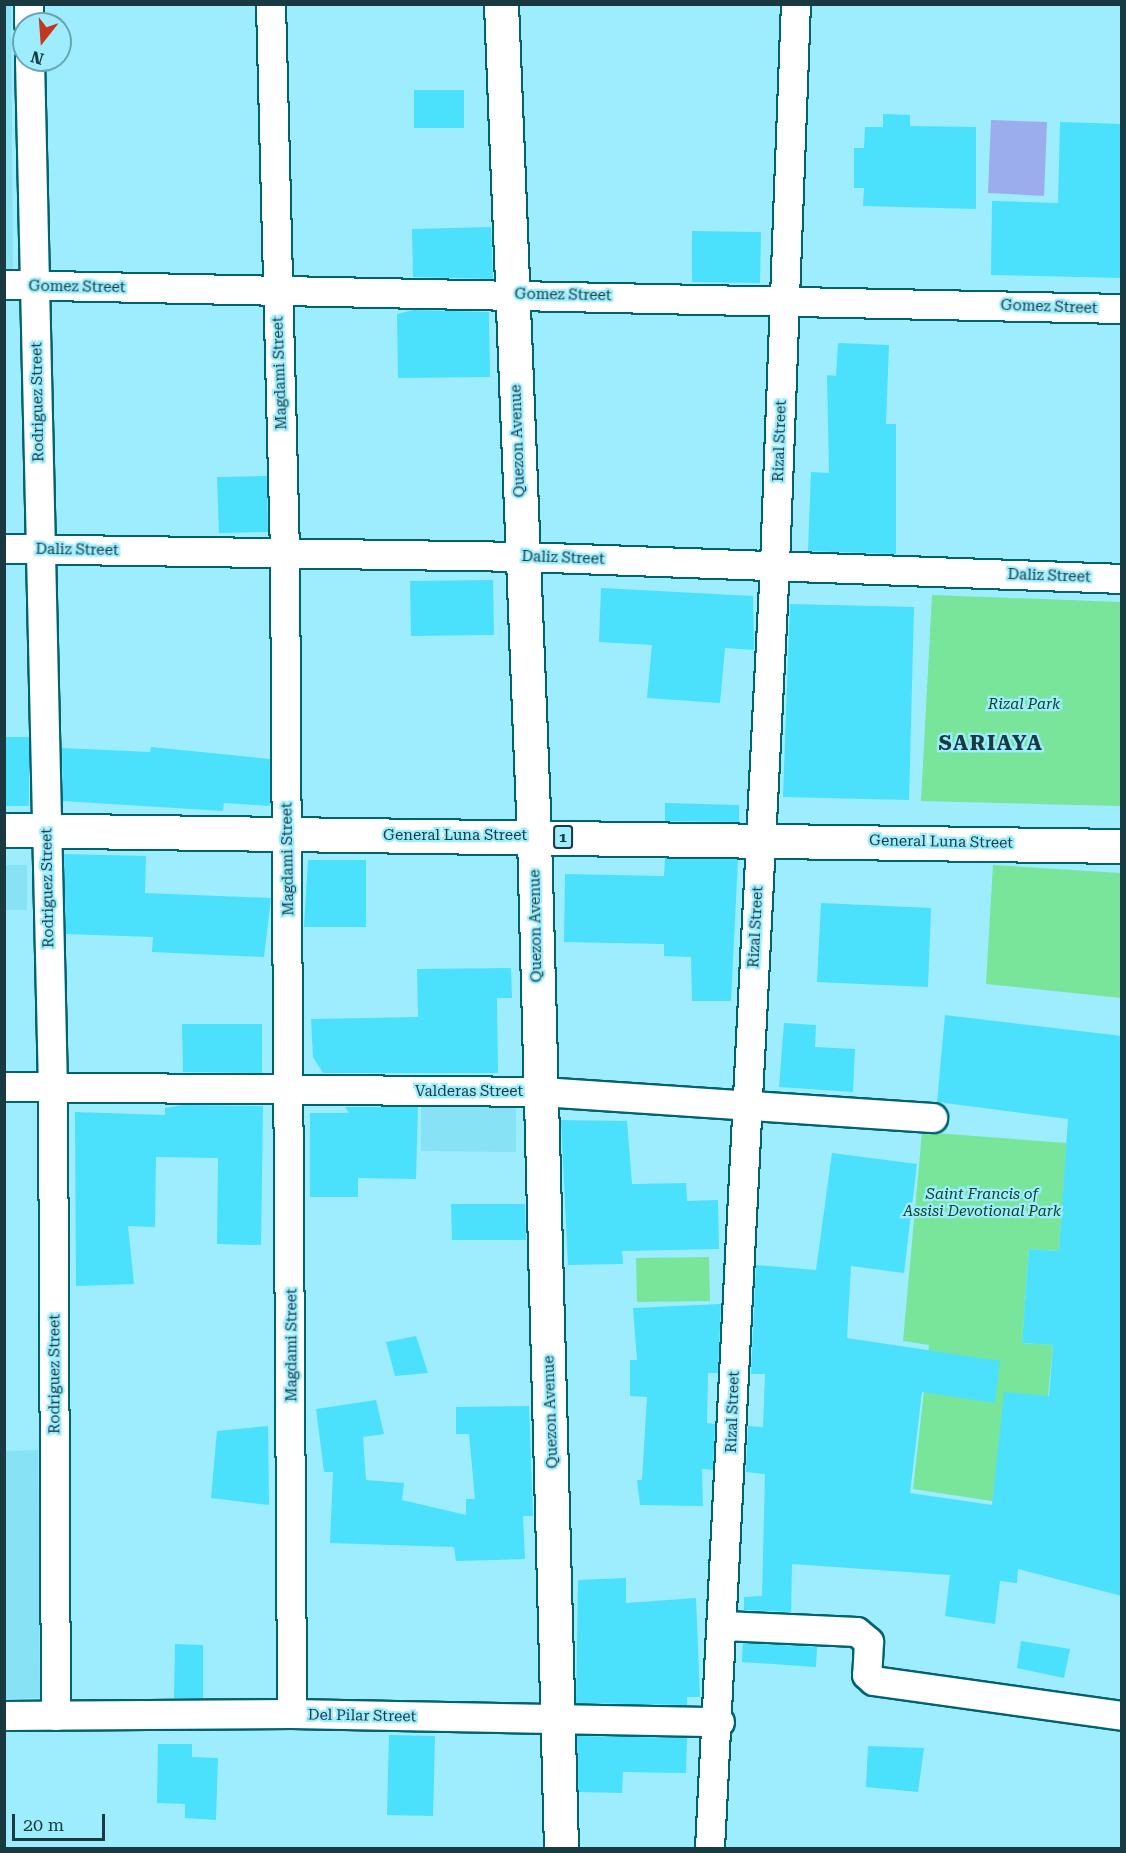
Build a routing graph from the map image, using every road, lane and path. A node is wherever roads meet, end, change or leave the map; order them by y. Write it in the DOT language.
graph roads {
  1 [pos="271,4"];
  2 [pos="501,4"];
  3 [pos="796,4"];
  4 [pos="30,72"];
  5 [pos="4,285"];
  6 [pos="36,286"];
  7 [pos="278,291"];
  8 [pos="513,294"];
  9 [pos="785,299"];
  10 [pos="1122,309"];
  11 [pos="4,549"];
  12 [pos="42,550"];
  13 [pos="285,553"];
  14 [pos="523,556"];
  15 [pos="775,566"];
  16 [pos="1122,579"];
  17 [pos="4,830"];
  18 [pos="47,831"];
  19 [pos="287,835"];
  20 [pos="534,837"];
  21 [pos="761,838"];
  22 [pos="1122,846"];
  23 [pos="4,1087"];
  24 [pos="53,1089"];
  25 [pos="292,1091"];
  26 [pos="541,1092"];
  27 [pos="746,1105"];
  28 [pos="933,1118"];
  29 [pos="724,1626"];
  30 [pos="292,1714"];
  31 [pos="4,1716"];
  32 [pos="56,1716"];
  33 [pos="1122,1716"];
  34 [pos="560,1719"];
  35 [pos="720,1722"];
  36 [pos="561,1848"];
  37 [pos="710,1848"];
  1 -- 7 [label="street, Magdami Street"];
  2 -- 8 [label="street, Quezon Avenue"];
  3 -- 9 [label="street, Rizal Street"];
  4 -- 6 [label="street, Rodriguez Street"];
  5 -- 6 [label="street, Gomez Street"];
  6 -- 7 [label="street, Gomez Street"];
  6 -- 12 [label="street, Rodriguez Street"];
  7 -- 8 [label="street, Gomez Street"];
  7 -- 13 [label="street, Magdami Street"];
  8 -- 9 [label="street, Gomez Street"];
  8 -- 14 [label="street, Quezon Avenue"];
  9 -- 10 [label="street, Gomez Street"];
  9 -- 15 [label="street, Rizal Street"];
  11 -- 12 [label="street, Daliz Street"];
  12 -- 13 [label="street, Daliz Street"];
  12 -- 18 [label="street, Rodriguez Street"];
  13 -- 14 [label="street, Daliz Street"];
  13 -- 19 [label="street, Magdami Street"];
  14 -- 15 [label="street, Daliz Street"];
  14 -- 20 [label="street, Quezon Avenue"];
  15 -- 16 [label="street, Daliz Street"];
  15 -- 21 [label="street, Rizal Street"];
  17 -- 18 [label="street, General Luna Street / 1"];
  18 -- 19 [label="street, General Luna Street / 1"];
  18 -- 24 [label="street, Rodriguez Street"];
  19 -- 20 [label="street, General Luna Street / 1"];
  19 -- 25 [label="street, Magdami Street"];
  20 -- 21 [label="street, General Luna Street / 1"];
  20 -- 26 [label="street, Quezon Avenue"];
  21 -- 22 [label="street, General Luna Street / 1"];
  21 -- 27 [label="street, Rizal Street"];
  23 -- 24 [label="street, Valderas Street"];
  24 -- 25 [label="street, Valderas Street"];
  24 -- 32 [label="street, Rodriguez Street"];
  25 -- 26 [label="street, Valderas Street"];
  25 -- 30 [label="street, Magdami Street"];
  26 -- 27 [label="street, Valderas Street"];
  26 -- 34 [label="street, Quezon Avenue"];
  27 -- 28 [label="street, Valderas Street"];
  27 -- 29 [label="street, Rizal Street"];
  29 -- 33 [label="street"];
  29 -- 35 [label="street, Rizal Street"];
  30 -- 32 [label="street, Del Pilar Street"];
  30 -- 34 [label="street, Del Pilar Street"];
  31 -- 32 [label="street, Del Pilar Street"];
  34 -- 35 [label="street, Del Pilar Street"];
  34 -- 36 [label="street, Quezon Avenue"];
  35 -- 37 [label="street, Rizal Street"];
}
